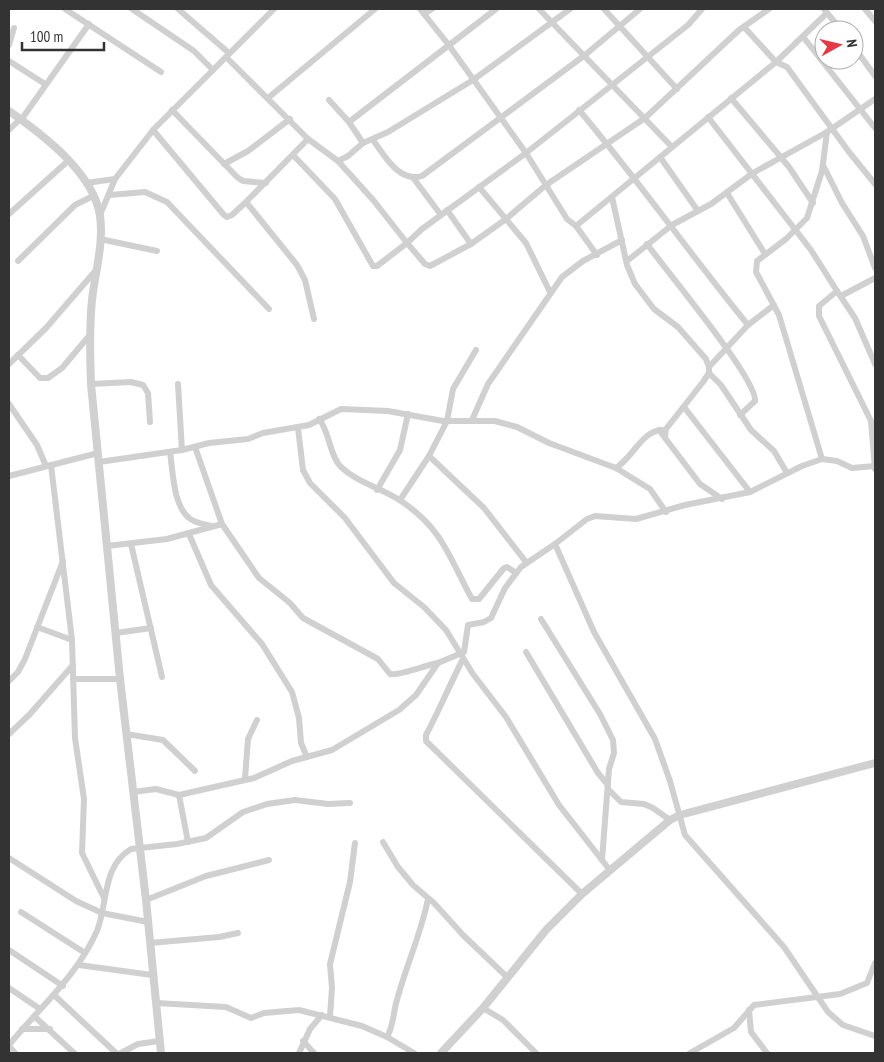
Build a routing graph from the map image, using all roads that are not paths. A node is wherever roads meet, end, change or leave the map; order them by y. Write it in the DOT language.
graph roads {
  1 [pos="65,9"];
  2 [pos="132,9"];
  3 [pos="178,9"];
  4 [pos="274,9"];
  5 [pos="375,9"];
  6 [pos="432,9"];
  7 [pos="496,9"];
  8 [pos="539,9"];
  9 [pos="570,9"];
  10 [pos="604,9"];
  11 [pos="640,9"];
  12 [pos="702,9"];
  13 [pos="769,9"];
  14 [pos="865,9"];
  15 [pos="826,11"];
  16 [pos="422,12"];
  17 [pos="875,21"];
  18 [pos="550,22"];
  19 [pos="89,24"];
  20 [pos="744,26"];
  21 [pos="621,27"];
  22 [pos="14,28"];
  23 [pos="804,38"];
  24 [pos="448,44"];
  25 [pos="9,46"];
  26 [pos="228,55"];
  27 [pos="585,55"];
  28 [pos="647,56"];
  29 [pos="9,61"];
  30 [pos="864,61"];
  31 [pos="776,62"];
  32 [pos="213,70"];
  33 [pos="161,72"];
  34 [pos="875,76"];
  35 [pos="473,80"];
  36 [pos="45,84"];
  37 [pos="612,84"];
  38 [pos="677,88"];
  39 [pos="268,98"];
  40 [pos="732,98"];
  41 [pos="875,99"];
  42 [pos="330,100"];
  43 [pos="859,109"];
  44 [pos="172,110"];
  45 [pos="579,110"];
  46 [pos="9,111"];
  47 [pos="708,117"];
  48 [pos="500,118"];
  49 [pos="645,118"];
  50 [pos="21,119"];
  51 [pos="290,119"];
  52 [pos="349,122"];
  53 [pos="875,128"];
  54 [pos="9,130"];
  55 [pos="153,130"];
  56 [pos="830,130"];
  57 [pos="308,139"];
  58 [pos="373,140"];
  59 [pos="362,143"];
  60 [pos="608,144"];
  61 [pos="672,148"];
  62 [pos="526,153"];
  63 [pos="293,155"];
  64 [pos="660,158"];
  65 [pos="780,158"];
  66 [pos="69,160"];
  67 [pos="338,162"];
  68 [pos="224,164"];
  69 [pos="823,165"];
  70 [pos="753,173"];
  71 [pos="115,179"];
  72 [pos="414,179"];
  73 [pos="635,179"];
  74 [pos="86,183"];
  75 [pos="266,183"];
  76 [pos="875,184"];
  77 [pos="546,185"];
  78 [pos="479,187"];
  79 [pos="727,193"];
  80 [pos="110,195"];
  81 [pos="93,196"];
  82 [pos="612,197"];
  83 [pos="246,202"];
  84 [pos="813,203"];
  85 [pos="447,210"];
  86 [pos="698,211"];
  87 [pos="9,214"];
  88 [pos="100,215"];
  89 [pos="440,215"];
  90 [pos="506,219"];
  91 [pos="672,225"];
  92 [pos="576,226"];
  93 [pos="795,229"];
  94 [pos="100,239"];
  95 [pos="622,240"];
  96 [pos="407,243"];
  97 [pos="471,244"];
  98 [pos="647,244"];
  99 [pos="157,251"];
  100 [pos="764,254"];
  101 [pos="596,255"];
  102 [pos="627,261"];
  103 [pos="18,262"];
  104 [pos="875,268"];
  105 [pos="97,269"];
  106 [pos="875,278"];
  107 [pos="550,292"];
  108 [pos="839,293"];
  109 [pos="774,306"];
  110 [pos="269,309"];
  111 [pos="314,319"];
  112 [pos="748,325"];
  113 [pos="89,336"];
  114 [pos="726,348"];
  115 [pos="476,350"];
  116 [pos="18,354"];
  117 [pos="9,364"];
  118 [pos="875,364"];
  119 [pos="709,370"];
  120 [pos="91,384"];
  121 [pos="178,384"];
  122 [pos="9,404"];
  123 [pos="684,407"];
  124 [pos="408,414"];
  125 [pos="740,415"];
  126 [pos="318,418"];
  127 [pos="472,420"];
  128 [pos="447,421"];
  129 [pos="150,422"];
  130 [pos="298,428"];
  131 [pos="662,429"];
  132 [pos="195,447"];
  133 [pos="182,450"];
  134 [pos="170,452"];
  135 [pos="98,453"];
  136 [pos="429,456"];
  137 [pos="822,460"];
  138 [pos="99,462"];
  139 [pos="49,465"];
  140 [pos="616,468"];
  141 [pos="875,468"];
  142 [pos="787,473"];
  143 [pos="9,476"];
  144 [pos="377,490"];
  145 [pos="750,492"];
  146 [pos="722,498"];
  147 [pos="400,500"];
  148 [pos="666,512"];
  149 [pos="222,524"];
  150 [pos="211,526"];
  151 [pos="189,534"];
  152 [pos="131,544"];
  153 [pos="555,544"];
  154 [pos="107,546"];
  155 [pos="63,560"];
  156 [pos="526,562"];
  157 [pos="516,573"];
  158 [pos="541,619"];
  159 [pos="37,627"];
  160 [pos="151,628"];
  161 [pos="116,633"];
  162 [pos="72,640"];
  163 [pos="526,652"];
  164 [pos="462,657"];
  165 [pos="438,663"];
  166 [pos="73,665"];
  167 [pos="162,677"];
  168 [pos="73,679"];
  169 [pos="120,679"];
  170 [pos="9,681"];
  171 [pos="257,720"];
  172 [pos="9,734"];
  173 [pos="126,734"];
  174 [pos="307,757"];
  175 [pos="875,762"];
  176 [pos="196,771"];
  177 [pos="245,779"];
  178 [pos="608,787"];
  179 [pos="133,792"];
  180 [pos="180,795"];
  181 [pos="350,803"];
  182 [pos="680,815"];
  183 [pos="670,820"];
  184 [pos="188,842"];
  185 [pos="383,842"];
  186 [pos="355,843"];
  187 [pos="140,847"];
  188 [pos="9,858"];
  189 [pos="269,860"];
  190 [pos="602,860"];
  191 [pos="609,869"];
  192 [pos="582,894"];
  193 [pos="104,898"];
  194 [pos="428,899"];
  195 [pos="146,900"];
  196 [pos="21,912"];
  197 [pos="102,913"];
  198 [pos="148,922"];
  199 [pos="238,933"];
  200 [pos="150,943"];
  201 [pos="9,950"];
  202 [pos="85,953"];
  203 [pos="875,963"];
  204 [pos="79,965"];
  205 [pos="152,975"];
  206 [pos="507,977"];
  207 [pos="63,986"];
  208 [pos="9,988"];
  209 [pos="54,995"];
  210 [pos="818,996"];
  211 [pos="156,1003"];
  212 [pos="483,1008"];
  213 [pos="40,1009"];
  214 [pos="749,1010"];
  215 [pos="322,1015"];
  216 [pos="34,1016"];
  217 [pos="330,1016"];
  218 [pos="22,1029"];
  219 [pos="50,1029"];
  220 [pos="875,1036"];
  221 [pos="388,1037"];
  222 [pos="160,1041"];
  223 [pos="303,1041"];
  224 [pos="9,1046"];
  225 [pos="15,1053"];
  226 [pos="74,1053"];
  227 [pos="116,1053"];
  228 [pos="121,1053"];
  229 [pos="161,1053"];
  230 [pos="299,1053"];
  231 [pos="314,1053"];
  232 [pos="414,1053"];
  233 [pos="441,1053"];
  234 [pos="536,1053"];
  235 [pos="690,1053"];
  236 [pos="767,1053"];
  1 -- 19 [label="street"];
  2 -- 32 [label="street"];
  3 -- 26 [label="street"];
  4 -- 26 [label="street"];
  5 -- 39 [label="street"];
  6 -- 16 [label="street"];
  7 -- 24 [label="street"];
  8 -- 18 [label="street"];
  9 -- 18 [label="street"];
  10 -- 21 [label="street"];
  11 -- 21 [label="street"];
  12 -- 28 [label="street"];
  13 -- 20 [label="street"];
  14 -- 17 [label="street"];
  15 -- 23 [label="street"];
  16 -- 24 [label="street"];
  18 -- 27 [label="street"];
  18 -- 35 [label="street"];
  19 -- 33 [label="street"];
  19 -- 36 [label="street"];
  20 -- 31 [label="street"];
  20 -- 38 [label="street"];
  21 -- 27 [label="street"];
  21 -- 28 [label="street"];
  22 -- 25 [label="street"];
  23 -- 31 [label="street"];
  23 -- 43 [label="street"];
  24 -- 35 [label="street"];
  24 -- 52 [label="street"];
  26 -- 32 [label="street"];
  26 -- 39 [label="street"];
  27 -- 37 [label="street"];
  27 -- 48 [label="street"];
  28 -- 37 [label="street"];
  28 -- 38 [label="street"];
  29 -- 36 [label="street"];
  30 -- 34 [label="street"];
  31 -- 40 [label="street"];
  31 -- 56 [label="street"];
  32 -- 44 [label="street"];
  35 -- 48 [label="street"];
  35 -- 58 [label="street"];
  36 -- 50 [label="street"];
  37 -- 45 [label="street"];
  37 -- 49 [label="street"];
  38 -- 49 [label="street"];
  39 -- 51 [label="street"];
  40 -- 47 [label="street"];
  40 -- 65 [label="street"];
  41 -- 43 [label="street"];
  42 -- 52 [label="street"];
  43 -- 53 [label="street"];
  43 -- 56 [label="street"];
  44 -- 55 [label="street"];
  44 -- 68 [label="street"];
  45 -- 60 [label="street"];
  45 -- 62 [label="street"];
  46 -- 50 [label="street"];
  47 -- 61 [label="street"];
  47 -- 70 [label="street"];
  48 -- 62 [label="street"];
  48 -- 72 [label="street"];
  49 -- 60 [label="street"];
  49 -- 61 [label="street"];
  50 -- 54 [label="street"];
  50 -- 66 [label="street"];
  51 -- 57 [label="street"];
  51 -- 68 [label="street"];
  52 -- 59 [label="street"];
  55 -- 71 [label="street"];
  55 -- 83 [label="street"];
  56 -- 65 [label="street"];
  56 -- 69 [label="street"];
  56 -- 76 [label="street"];
  57 -- 63 [label="street"];
  57 -- 67 [label="street"];
  58 -- 59 [label="street"];
  58 -- 72 [label="street"];
  59 -- 67 [label="street"];
  60 -- 73 [label="street"];
  60 -- 77 [label="street"];
  61 -- 64 [label="street"];
  62 -- 77 [label="street"];
  62 -- 78 [label="street"];
  63 -- 75 [label="street"];
  63 -- 96 [label="street"];
  64 -- 73 [label="street"];
  64 -- 86 [label="street"];
  65 -- 70 [label="street"];
  65 -- 84 [label="street"];
  66 -- 74 [label="street"];
  66 -- 87 [label="street"];
  67 -- 96 [label="street"];
  68 -- 75 [label="street"];
  69 -- 84 [label="street"];
  69 -- 104 [label="street"];
  70 -- 79 [label="street"];
  70 -- 93 [label="street"];
  71 -- 74 [label="street"];
  71 -- 80 [label="street"];
  72 -- 89 [label="street"];
  73 -- 82 [label="street"];
  73 -- 91 [label="street"];
  74 -- 81 [label="street"];
  75 -- 83 [label="street"];
  77 -- 90 [label="street"];
  77 -- 92 [label="street"];
  78 -- 85 [label="street"];
  78 -- 90 [label="street"];
  79 -- 86 [label="street"];
  79 -- 100 [label="street"];
  80 -- 88 [label="street"];
  80 -- 110 [label="street"];
  81 -- 88 [label="street"];
  81 -- 103 [label="street"];
  82 -- 92 [label="street"];
  82 -- 95 [label="street"];
  83 -- 111 [label="street"];
  84 -- 93 [label="street"];
  85 -- 89 [label="street"];
  85 -- 97 [label="street"];
  86 -- 91 [label="street"];
  88 -- 94 [label="street"];
  89 -- 96 [label="street"];
  90 -- 97 [label="street"];
  90 -- 107 [label="street"];
  91 -- 98 [label="street"];
  91 -- 112 [label="street"];
  92 -- 101 [label="street"];
  93 -- 100 [label="street"];
  93 -- 108 [label="street"];
  94 -- 99 [label="street"];
  94 -- 105 [label="street"];
  95 -- 101 [label="street"];
  95 -- 102 [label="street"];
  96 -- 97 [label="street"];
  98 -- 102 [label="street"];
  98 -- 114 [label="street"];
  100 -- 109 [label="street"];
  101 -- 107 [label="street"];
  102 -- 119 [label="street"];
  105 -- 113 [label="street"];
  105 -- 116 [label="street"];
  106 -- 108 [label="street"];
  107 -- 127 [label="street"];
  108 -- 118 [label="street"];
  108 -- 141 [label="street"];
  109 -- 112 [label="street"];
  109 -- 137 [label="street"];
  112 -- 114 [label="street"];
  113 -- 116 [label="street"];
  113 -- 120 [label="street"];
  114 -- 119 [label="street"];
  114 -- 125 [label="street"];
  115 -- 128 [label="street"];
  116 -- 117 [label="street"];
  119 -- 123 [label="street"];
  119 -- 125 [label="street"];
  120 -- 129 [label="street"];
  120 -- 135 [label="street"];
  121 -- 133 [label="street"];
  122 -- 139 [label="street"];
  123 -- 131 [label="street"];
  123 -- 145 [label="street"];
  124 -- 126 [label="street"];
  124 -- 128 [label="street"];
  124 -- 144 [label="street"];
  125 -- 142 [label="street"];
  126 -- 130 [label="street"];
  126 -- 144 [label="street"];
  127 -- 128 [label="street"];
  127 -- 140 [label="street"];
  128 -- 136 [label="street"];
  130 -- 132 [label="street"];
  130 -- 164 [label="street"];
  131 -- 140 [label="street"];
  131 -- 146 [label="street"];
  132 -- 133 [label="street"];
  132 -- 149 [label="street"];
  133 -- 134 [label="street"];
  134 -- 138 [label="street"];
  134 -- 150 [label="street"];
  135 -- 138 [label="street"];
  135 -- 139 [label="street"];
  136 -- 147 [label="street"];
  136 -- 156 [label="street"];
  137 -- 141 [label="street"];
  137 -- 142 [label="street"];
  138 -- 154 [label="street"];
  139 -- 143 [label="street"];
  139 -- 155 [label="street"];
  140 -- 148 [label="street"];
  142 -- 145 [label="street"];
  144 -- 147 [label="street"];
  145 -- 146 [label="street"];
  146 -- 148 [label="street"];
  147 -- 157 [label="street"];
  148 -- 153 [label="street"];
  149 -- 150 [label="street"];
  149 -- 165 [label="street"];
  150 -- 151 [label="street"];
  151 -- 152 [label="street"];
  151 -- 174 [label="street"];
  152 -- 154 [label="street"];
  152 -- 160 [label="street"];
  153 -- 156 [label="street"];
  153 -- 182 [label="street"];
  154 -- 161 [label="street"];
  155 -- 159 [label="street"];
  155 -- 162 [label="street"];
  156 -- 157 [label="street"];
  157 -- 164 [label="street"];
  158 -- 178 [label="street"];
  159 -- 162 [label="street"];
  159 -- 170 [label="street"];
  160 -- 161 [label="street"];
  160 -- 167 [label="street"];
  161 -- 169 [label="street"];
  162 -- 166 [label="street"];
  163 -- 178 [label="street"];
  164 -- 165 [label="street"];
  164 -- 190 [label="street"];
  164 -- 192 [label="street"];
  165 -- 174 [label="street"];
  166 -- 168 [label="street"];
  166 -- 172 [label="street"];
  168 -- 169 [label="street"];
  168 -- 193 [label="street"];
  169 -- 173 [label="street"];
  171 -- 177 [label="street"];
  173 -- 176 [label="street"];
  173 -- 179 [label="street"];
  174 -- 177 [label="street"];
  175 -- 182 [label="street"];
  177 -- 180 [label="street"];
  178 -- 183 [label="street"];
  178 -- 190 [label="street"];
  179 -- 180 [label="street"];
  179 -- 187 [label="street"];
  180 -- 184 [label="street"];
  181 -- 184 [label="street"];
  182 -- 183 [label="street"];
  182 -- 210 [label="street"];
  183 -- 191 [label="street"];
  184 -- 187 [label="street"];
  185 -- 194 [label="street"];
  186 -- 217 [label="street"];
  187 -- 193 [label="street"];
  187 -- 195 [label="street"];
  188 -- 197 [label="street"];
  189 -- 195 [label="street"];
  190 -- 191 [label="street"];
  191 -- 192 [label="street"];
  192 -- 206 [label="street"];
  193 -- 197 [label="street"];
  194 -- 206 [label="street"];
  194 -- 221 [label="street"];
  195 -- 198 [label="street"];
  196 -- 202 [label="street"];
  197 -- 198 [label="street"];
  197 -- 202 [label="street"];
  198 -- 200 [label="street"];
  199 -- 200 [label="street"];
  200 -- 205 [label="street"];
  201 -- 207 [label="street"];
  202 -- 204 [label="street"];
  203 -- 210 [label="street"];
  204 -- 205 [label="street"];
  204 -- 207 [label="street"];
  205 -- 211 [label="street"];
  206 -- 212 [label="street"];
  207 -- 209 [label="street"];
  208 -- 213 [label="street"];
  209 -- 213 [label="street"];
  209 -- 227 [label="street"];
  210 -- 214 [label="street"];
  210 -- 220 [label="street"];
  211 -- 215 [label="street"];
  211 -- 222 [label="street"];
  212 -- 233 [label="street"];
  212 -- 234 [label="street"];
  213 -- 216 [label="street"];
  214 -- 235 [label="street"];
  214 -- 236 [label="street"];
  215 -- 217 [label="street"];
  215 -- 223 [label="street"];
  216 -- 218 [label="street"];
  216 -- 219 [label="street"];
  217 -- 221 [label="street"];
  218 -- 219 [label="street"];
  218 -- 224 [label="street"];
  219 -- 226 [label="street"];
  221 -- 232 [label="street"];
  222 -- 228 [label="street"];
  222 -- 229 [label="street"];
  223 -- 230 [label="street"];
  223 -- 231 [label="street"];
  224 -- 225 [label="street"];
}
